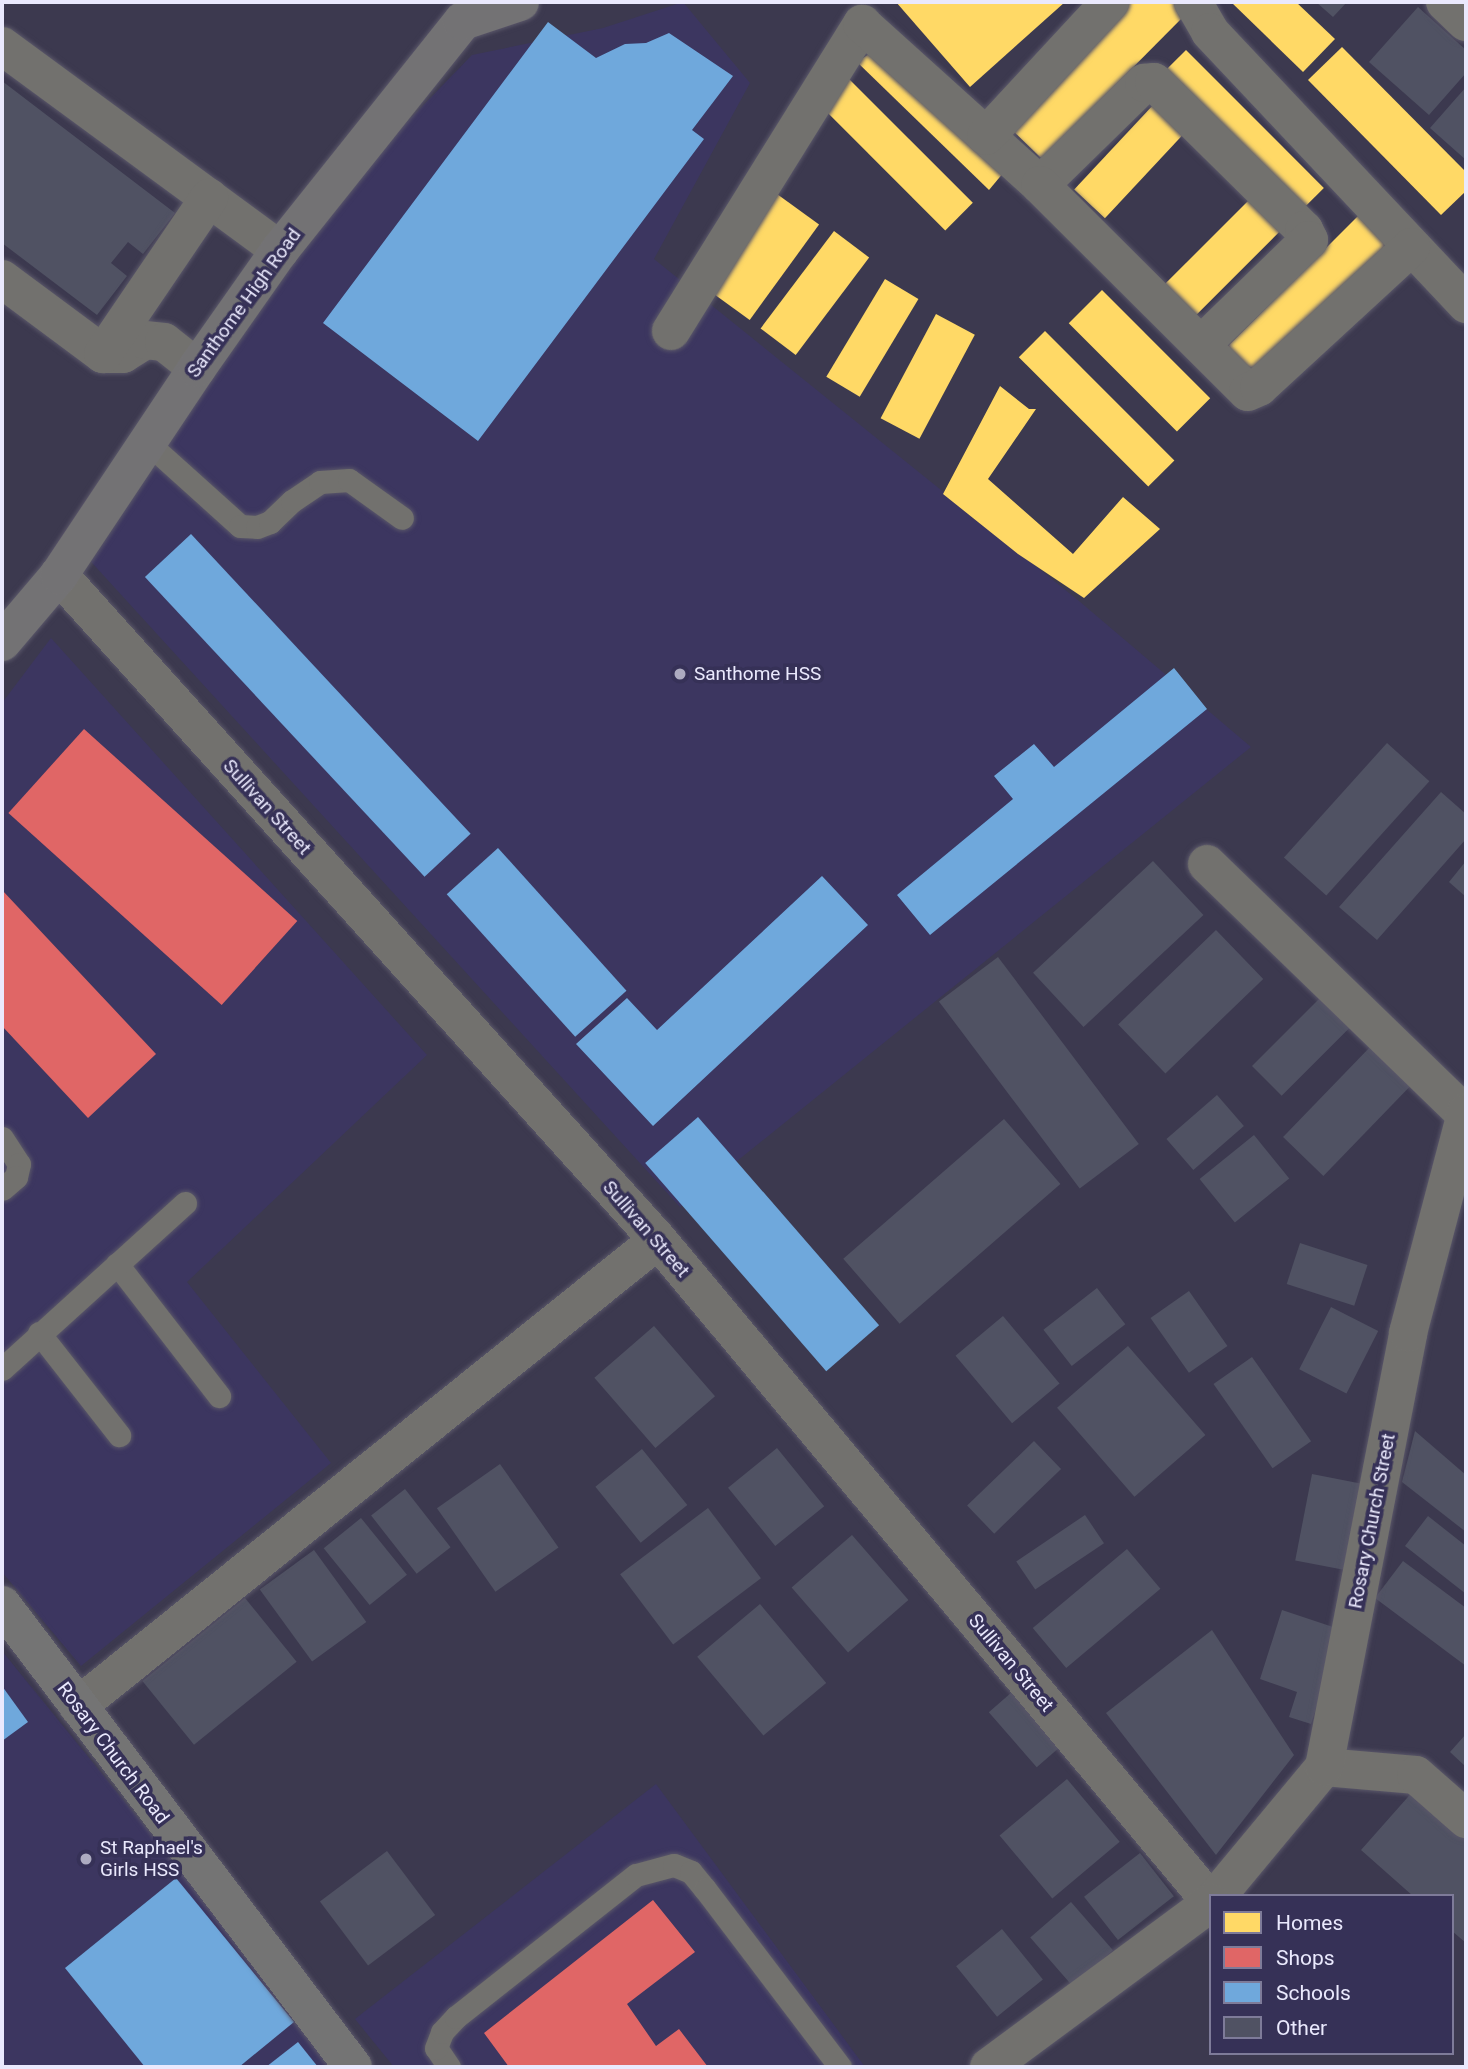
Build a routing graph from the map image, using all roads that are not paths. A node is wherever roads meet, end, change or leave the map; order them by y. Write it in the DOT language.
graph roads {
  1 [pos="520,2"];
  2 [pos="1110,2"];
  3 [pos="1193,2"];
  4 [pos="1445,2"];
  5 [pos="850,13"];
  6 [pos="1466,22"];
  7 [pos="2,46"];
  8 [pos="986,136"];
  9 [pos="1040,185"];
  10 [pos="209,198"];
  11 [pos="1411,247"];
  12 [pos="280,250"];
  13 [pos="2,279"];
  14 [pos="1466,304"];
  15 [pos="671,331"];
  16 [pos="1202,345"];
  17 [pos="103,354"];
  18 [pos="197,368"];
  19 [pos="149,444"];
  20 [pos="402,518"];
  21 [pos="59,575"];
  22 [pos="2,642"];
  23 [pos="1207,864"];
  24 [pos="1466,1114"];
  25 [pos="2,1138"];
  26 [pos="2,1189"];
  27 [pos="186,1203"];
  28 [pos="1455,1210"];
  29 [pos="658,1240"];
  30 [pos="117,1264"];
  31 [pos="39,1333"];
  32 [pos="2,1369"];
  33 [pos="219,1396"];
  34 [pos="119,1435"];
  35 [pos="2,1605"];
  36 [pos="78,1706"];
  37 [pos="1324,1766"];
  38 [pos="1466,1819"];
  39 [pos="1219,1894"];
  40 [pos="1209,1900"];
  41 [pos="1209,1903"];
  42 [pos="353,2067"];
  43 [pos="449,2067"];
  44 [pos="839,2067"];
  45 [pos="989,2067"];
  1 -- 12 [label="main road, Santhome High Road"];
  2 -- 8 [label="street"];
  3 -- 11 [label="street"];
  4 -- 6 [label="street"];
  5 -- 8 [label="street"];
  5 -- 15 [label="street"];
  7 -- 10 [label="street"];
  8 -- 9 [label="street"];
  9 -- 16 [label="street"];
  9 -- 16 [label="street"];
  10 -- 12 [label="street"];
  10 -- 17 [label="street"];
  11 -- 14 [label="street"];
  11 -- 16 [label="street"];
  12 -- 18 [label="main road, Santhome High Road"];
  13 -- 17 [label="street"];
  17 -- 18 [label="street"];
  18 -- 19 [label="main road, Santhome High Road"];
  19 -- 20 [label="lane"];
  19 -- 21 [label="main road, Santhome High Road"];
  21 -- 22 [label="main road, Santhome High Road"];
  21 -- 29 [label="street, Sullivan Street"];
  23 -- 24 [label="street"];
  24 -- 28 [label="street, Rosary Church Street"];
  25 -- 26 [label="lane"];
  27 -- 30 [label="lane"];
  28 -- 37 [label="street, Rosary Church Street"];
  29 -- 36 [label="street"];
  29 -- 40 [label="street, Sullivan Street"];
  30 -- 31 [label="lane"];
  30 -- 33 [label="lane"];
  31 -- 32 [label="lane"];
  31 -- 34 [label="lane"];
  35 -- 36 [label="main road, Rosary Church Road"];
  36 -- 42 [label="main road, Rosary Church Road"];
  37 -- 38 [label="street"];
  37 -- 39 [label="street, Rosary Church Street"];
  41 -- 45 [label="street"];
  43 -- 44 [label="lane"];
}
